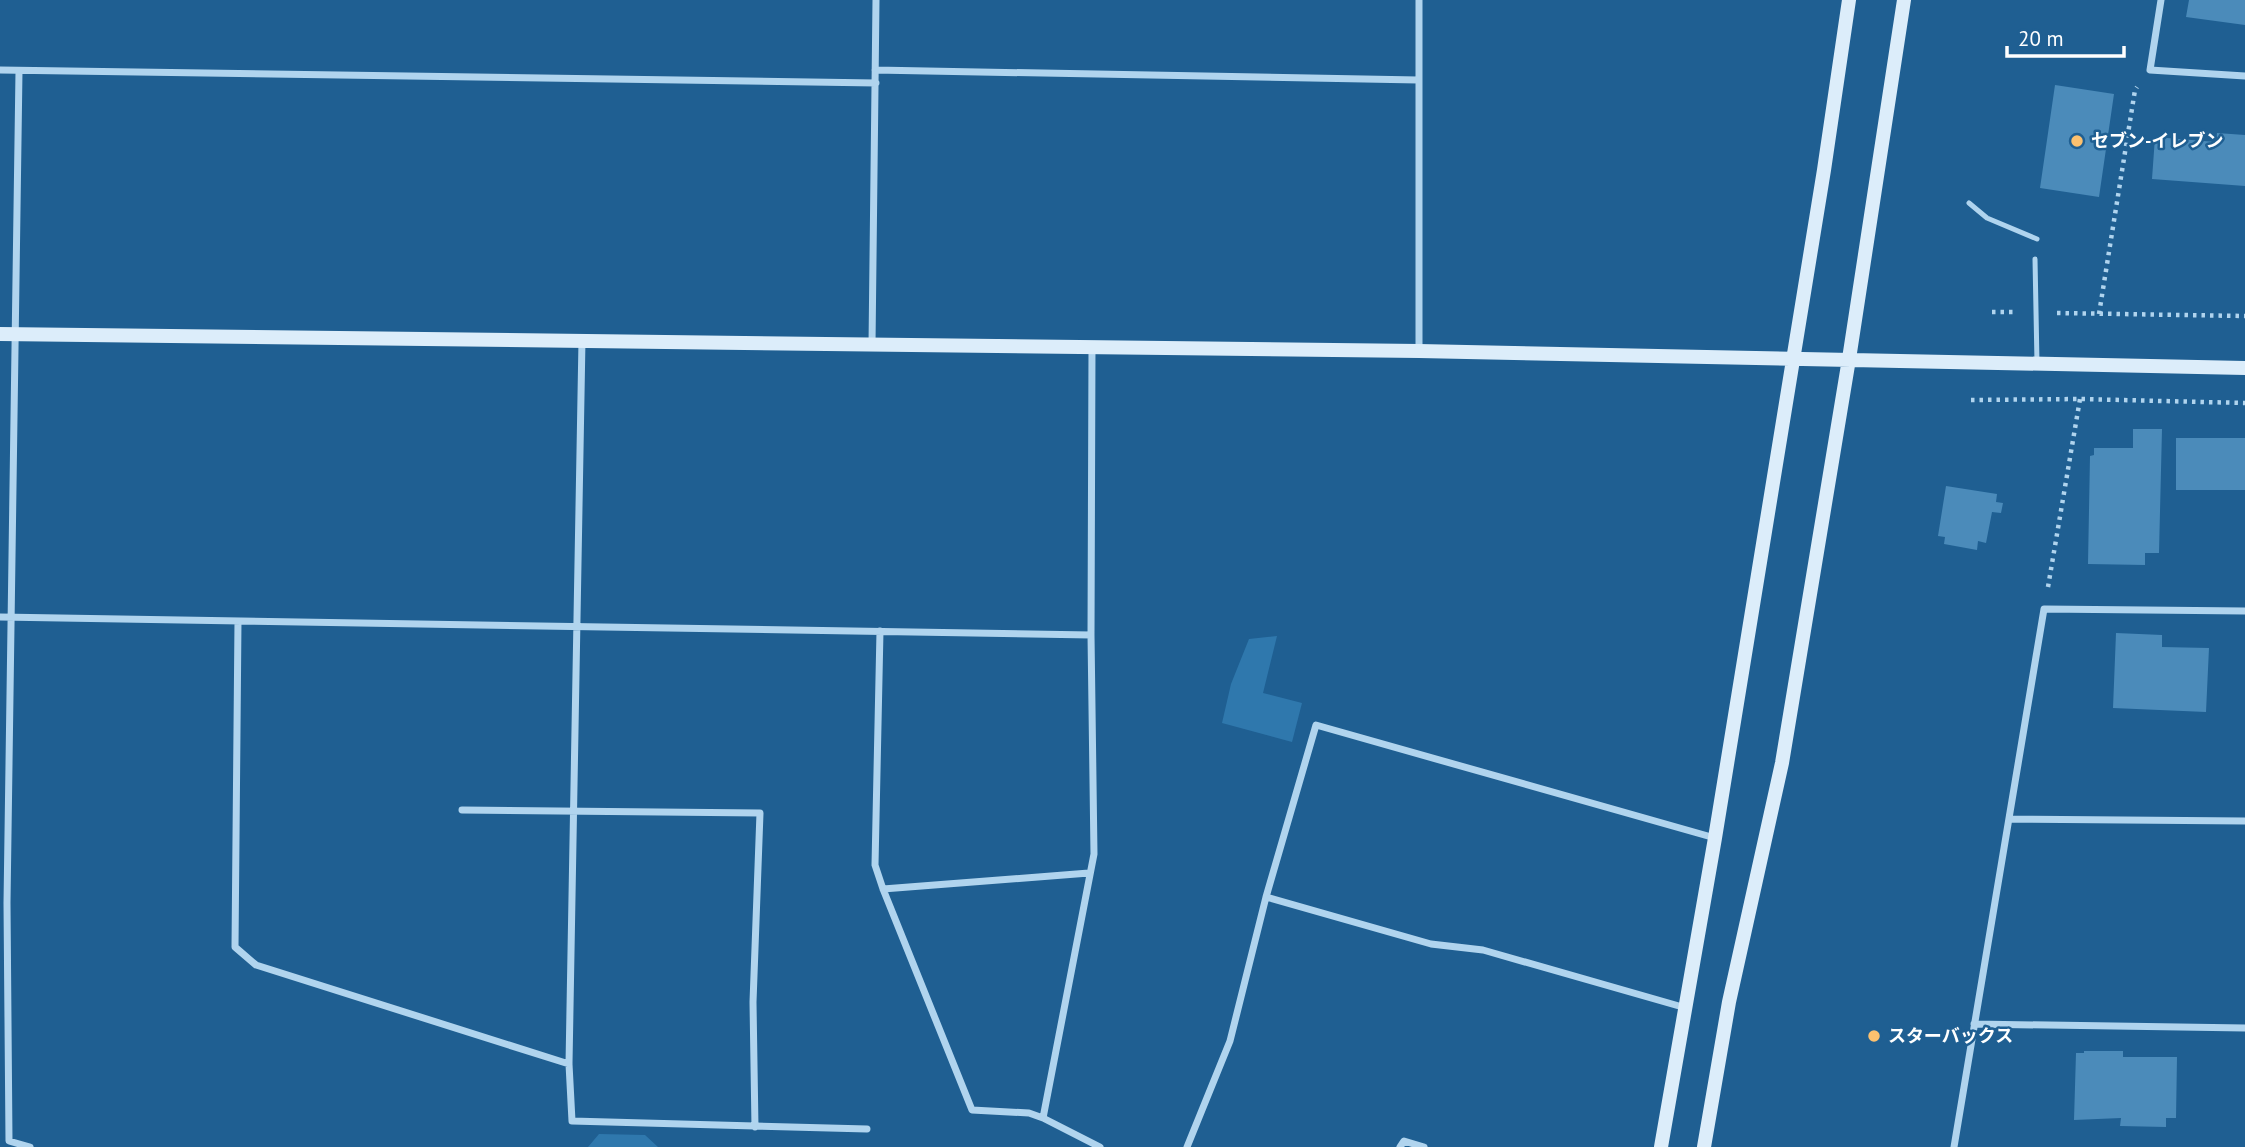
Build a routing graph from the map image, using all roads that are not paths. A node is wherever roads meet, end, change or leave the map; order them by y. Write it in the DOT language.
graph roads {
  1 [pos="876,0"];
  2 [pos="1419,0"];
  3 [pos="1849,0"];
  4 [pos="1904,0"];
  5 [pos="2161,0"];
  6 [pos="876,69"];
  7 [pos="0,70"];
  8 [pos="19,71"];
  9 [pos="2245,76"];
  10 [pos="1418,80"];
  11 [pos="876,83"];
  12 [pos="1969,203"];
  13 [pos="2037,239"];
  14 [pos="2035,259"];
  15 [pos="0,334"];
  16 [pos="16,335"];
  17 [pos="582,340"];
  18 [pos="872,345"];
  19 [pos="1092,346"];
  20 [pos="1419,351"];
  21 [pos="1792,358"];
  22 [pos="1850,359"];
  23 [pos="2037,363"];
  24 [pos="2245,368"];
  25 [pos="2245,611"];
  26 [pos="0,617"];
  27 [pos="10,617"];
  28 [pos="238,621"];
  29 [pos="577,626"];
  30 [pos="880,631"];
  31 [pos="1091,635"];
  32 [pos="462,810"];
  33 [pos="575,813"];
  34 [pos="2010,819"];
  35 [pos="2245,821"];
  36 [pos="1715,838"];
  37 [pos="1089,873"];
  38 [pos="883,889"];
  39 [pos="1266,897"];
  40 [pos="3,903"];
  41 [pos="1686,1008"];
  42 [pos="1974,1024"];
  43 [pos="2245,1028"];
  44 [pos="569,1065"];
  45 [pos="1042,1118"];
  46 [pos="755,1127"];
  47 [pos="867,1129"];
  48 [pos="0,1139"];
  49 [pos="9,1141"];
  50 [pos="30,1147"];
  51 [pos="1100,1147"];
  52 [pos="1187,1147"];
  53 [pos="1400,1147"];
  54 [pos="1424,1147"];
  55 [pos="1661,1147"];
  56 [pos="1704,1147"];
  57 [pos="1954,1147"];
  1 -- 6 [label="street"];
  2 -- 10 [label="street"];
  3 -- 21 [label="street"];
  4 -- 22 [label="street"];
  5 -- 9 [label="street"];
  6 -- 10 [label="street"];
  6 -- 11 [label="street"];
  7 -- 8 [label="street"];
  8 -- 11 [label="street"];
  8 -- 16 [label="street"];
  10 -- 20 [label="street"];
  11 -- 18 [label="street"];
  12 -- 13 [label="lane"];
  14 -- 23 [label="lane"];
  15 -- 16 [label="street"];
  16 -- 17 [label="street"];
  16 -- 27 [label="street"];
  17 -- 18 [label="street"];
  17 -- 29 [label="street"];
  18 -- 19 [label="street"];
  19 -- 20 [label="street"];
  19 -- 31 [label="street"];
  20 -- 21 [label="street"];
  21 -- 22 [label="street"];
  21 -- 36 [label="street"];
  22 -- 23 [label="street"];
  22 -- 56 [label="street"];
  23 -- 24 [label="street"];
  25 -- 34 [label="street"];
  26 -- 27 [label="street"];
  27 -- 28 [label="street"];
  27 -- 40 [label="street"];
  28 -- 29 [label="street"];
  28 -- 44 [label="street"];
  29 -- 30 [label="street"];
  29 -- 33 [label="street"];
  30 -- 31 [label="street"];
  30 -- 38 [label="street"];
  31 -- 37 [label="street"];
  32 -- 33 [label="street"];
  33 -- 44 [label="street"];
  33 -- 46 [label="street"];
  34 -- 35 [label="street"];
  34 -- 42 [label="street"];
  36 -- 39 [label="street"];
  36 -- 41 [label="street"];
  37 -- 38 [label="street"];
  37 -- 45 [label="street"];
  38 -- 45 [label="street"];
  39 -- 41 [label="street"];
  39 -- 52 [label="street"];
  40 -- 49 [label="street"];
  41 -- 55 [label="street"];
  42 -- 43 [label="street"];
  42 -- 57 [label="street"];
  44 -- 46 [label="street"];
  45 -- 51 [label="street"];
  46 -- 47 [label="street"];
  48 -- 49 [label="street"];
  49 -- 50 [label="street"];
  53 -- 54 [label="street"];
}
